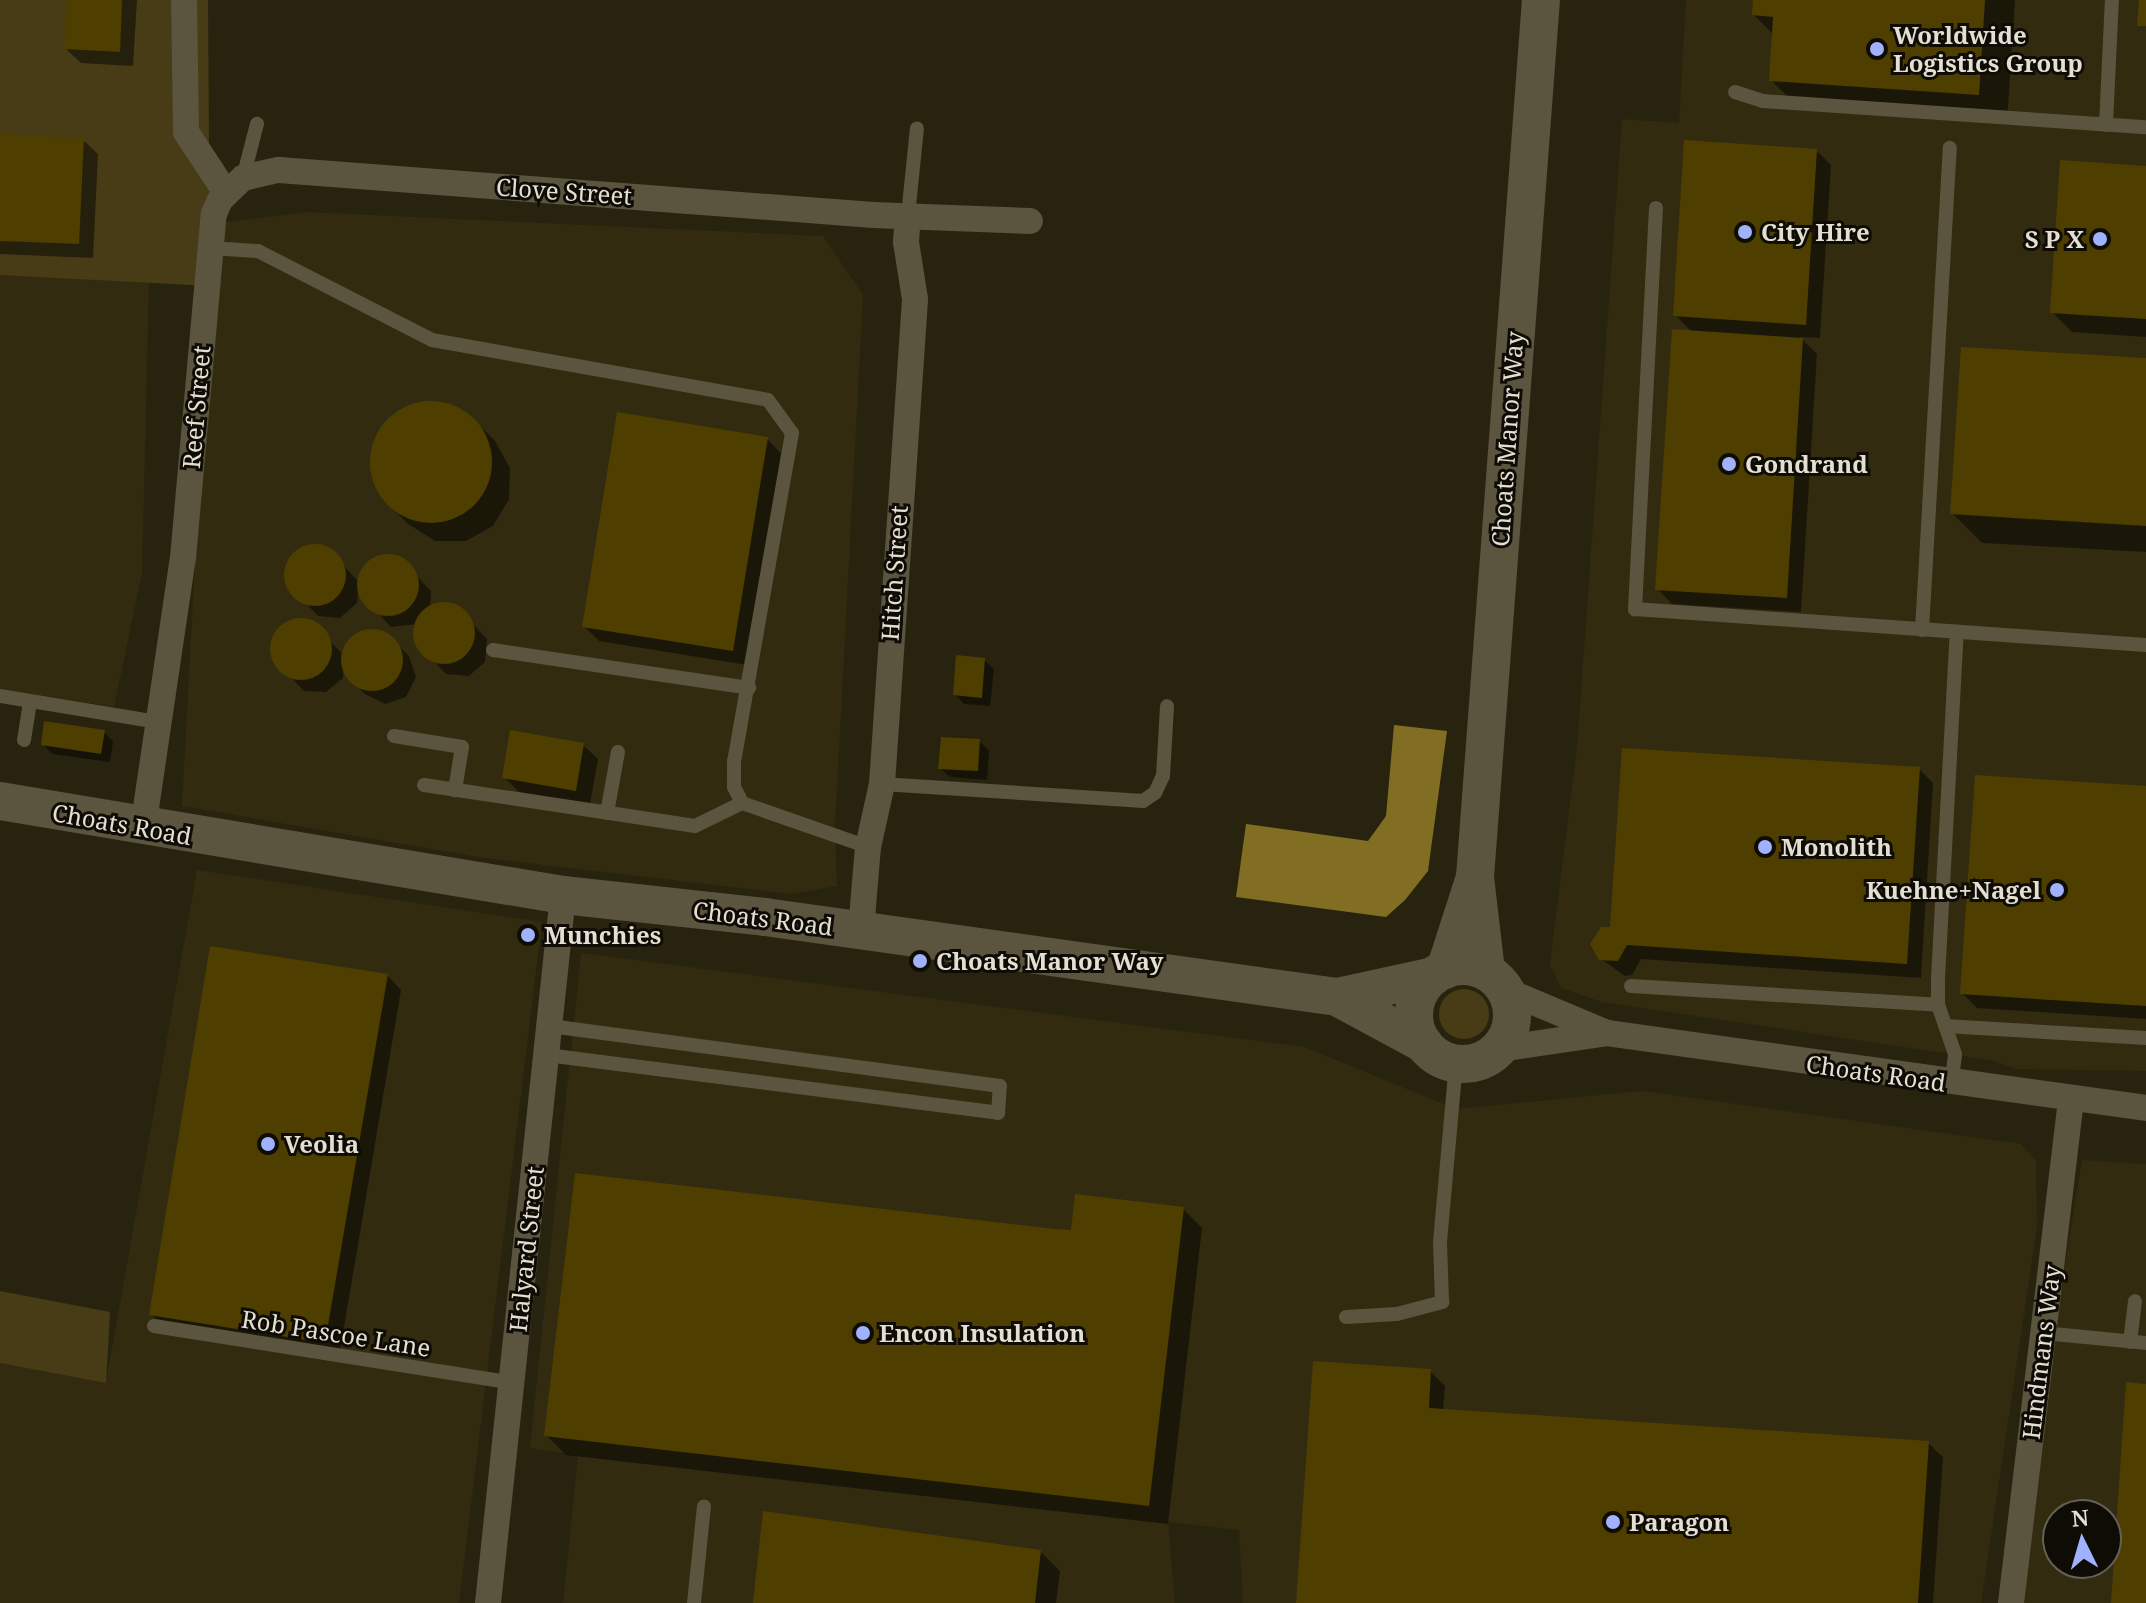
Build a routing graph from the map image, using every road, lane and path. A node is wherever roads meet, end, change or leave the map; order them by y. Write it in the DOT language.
graph roads {
  1 [pos="184,0"];
  2 [pos="1541,0"];
  3 [pos="2112,0"];
  4 [pos="1735,92"];
  5 [pos="257,124"];
  6 [pos="2106,125"];
  7 [pos="2146,127"];
  8 [pos="917,128"];
  9 [pos="1950,148"];
  10 [pos="235,185"];
  11 [pos="1656,208"];
  12 [pos="908,216"];
  13 [pos="1030,221"];
  14 [pos="210,248"];
  15 [pos="1922,630"];
  16 [pos="1957,632"];
  17 [pos="2146,645"];
  18 [pos="493,650"];
  19 [pos="749,688"];
  20 [pos="0,696"];
  21 [pos="30,701"];
  22 [pos="1167,706"];
  23 [pos="157,722"];
  24 [pos="394,736"];
  25 [pos="24,740"];
  26 [pos="618,752"];
  27 [pos="882,784"];
  28 [pos="424,785"];
  29 [pos="455,790"];
  30 [pos="0,801"];
  31 [pos="742,803"];
  32 [pos="607,813"];
  33 [pos="143,828"];
  34 [pos="868,847"];
  35 [pos="1475,877"];
  36 [pos="563,895"];
  37 [pos="861,930"];
  38 [pos="1440,973"];
  39 [pos="1496,981"];
  40 [pos="1631,986"];
  41 [pos="1337,997"];
  42 [pos="1938,1005"];
  43 [pos="550,1026"];
  44 [pos="1945,1026"];
  45 [pos="1607,1033"];
  46 [pos="2146,1038"];
  47 [pos="1424,1044"];
  48 [pos="1499,1049"];
  49 [pos="547,1055"];
  50 [pos="1456,1064"];
  51 [pos="1951,1084"];
  52 [pos="2071,1100"];
  53 [pos="2146,1108"];
  54 [pos="2135,1301"];
  55 [pos="1346,1317"];
  56 [pos="154,1326"];
  57 [pos="2043,1333"];
  58 [pos="2130,1342"];
  59 [pos="2146,1343"];
  60 [pos="512,1383"];
  61 [pos="704,1507"];
  62 [pos="488,1603"];
  63 [pos="694,1603"];
  64 [pos="2011,1603"];
  1 -- 10 [label="street"];
  2 -- 35 [label="street, Choats Manor Way"];
  3 -- 6 [label="lane"];
  4 -- 6 [label="lane"];
  5 -- 10 [label="lane"];
  6 -- 7 [label="lane"];
  8 -- 12 [label="lane"];
  9 -- 15 [label="lane"];
  10 -- 12 [label="street, Clove Street"];
  10 -- 14 [label="street, Reef Street"];
  11 -- 15 [label="lane"];
  12 -- 13 [label="street, Clove Street"];
  12 -- 27 [label="street, Hitch Street"];
  14 -- 19 [label="lane"];
  14 -- 23 [label="street, Reef Street"];
  15 -- 16 [label="lane"];
  16 -- 17 [label="lane"];
  16 -- 42 [label="lane"];
  18 -- 19 [label="lane"];
  19 -- 31 [label="lane"];
  20 -- 21 [label="lane"];
  21 -- 23 [label="lane"];
  21 -- 25 [label="lane"];
  22 -- 27 [label="lane"];
  23 -- 33 [label="street, Reef Street"];
  24 -- 29 [label="lane"];
  26 -- 32 [label="lane"];
  27 -- 34 [label="street, Hitch Street"];
  28 -- 29 [label="lane"];
  29 -- 32 [label="lane"];
  30 -- 33 [label="street, Choats Road"];
  31 -- 32 [label="lane"];
  31 -- 34 [label="lane"];
  33 -- 36 [label="street, Choats Road"];
  34 -- 37 [label="street, Hitch Street"];
  35 -- 38 [label="street, Choats Manor Way"];
  35 -- 39 [label="street, Choats Manor Way"];
  36 -- 37 [label="street, Choats Road"];
  36 -- 43 [label="street, Halyard Street"];
  37 -- 41 [label="street, Choats Road"];
  38 -- 39 [label="street"];
  38 -- 41 [label="street, Choats Road"];
  38 -- 47 [label="street"];
  39 -- 45 [label="street, Choats Road"];
  39 -- 48 [label="street"];
  40 -- 42 [label="lane"];
  41 -- 47 [label="street, Choats Road"];
  42 -- 44 [label="lane"];
  43 -- 49 [label="street, Halyard Street"];
  43 -- 49 [label="lane"];
  44 -- 46 [label="lane"];
  44 -- 51 [label="lane"];
  45 -- 48 [label="street, Choats Road"];
  45 -- 51 [label="street, Choats Road"];
  47 -- 50 [label="street"];
  48 -- 50 [label="street"];
  49 -- 60 [label="street, Halyard Street"];
  50 -- 55 [label="lane"];
  51 -- 52 [label="street, Choats Road"];
  52 -- 53 [label="street, Choats Road"];
  52 -- 57 [label="street, Hindmans Way"];
  54 -- 58 [label="lane"];
  56 -- 60 [label="lane, Rob Pascoe Lane"];
  57 -- 58 [label="lane"];
  57 -- 64 [label="street, Hindmans Way"];
  58 -- 59 [label="lane"];
  60 -- 62 [label="street, Halyard Street"];
  61 -- 63 [label="lane"];
}
